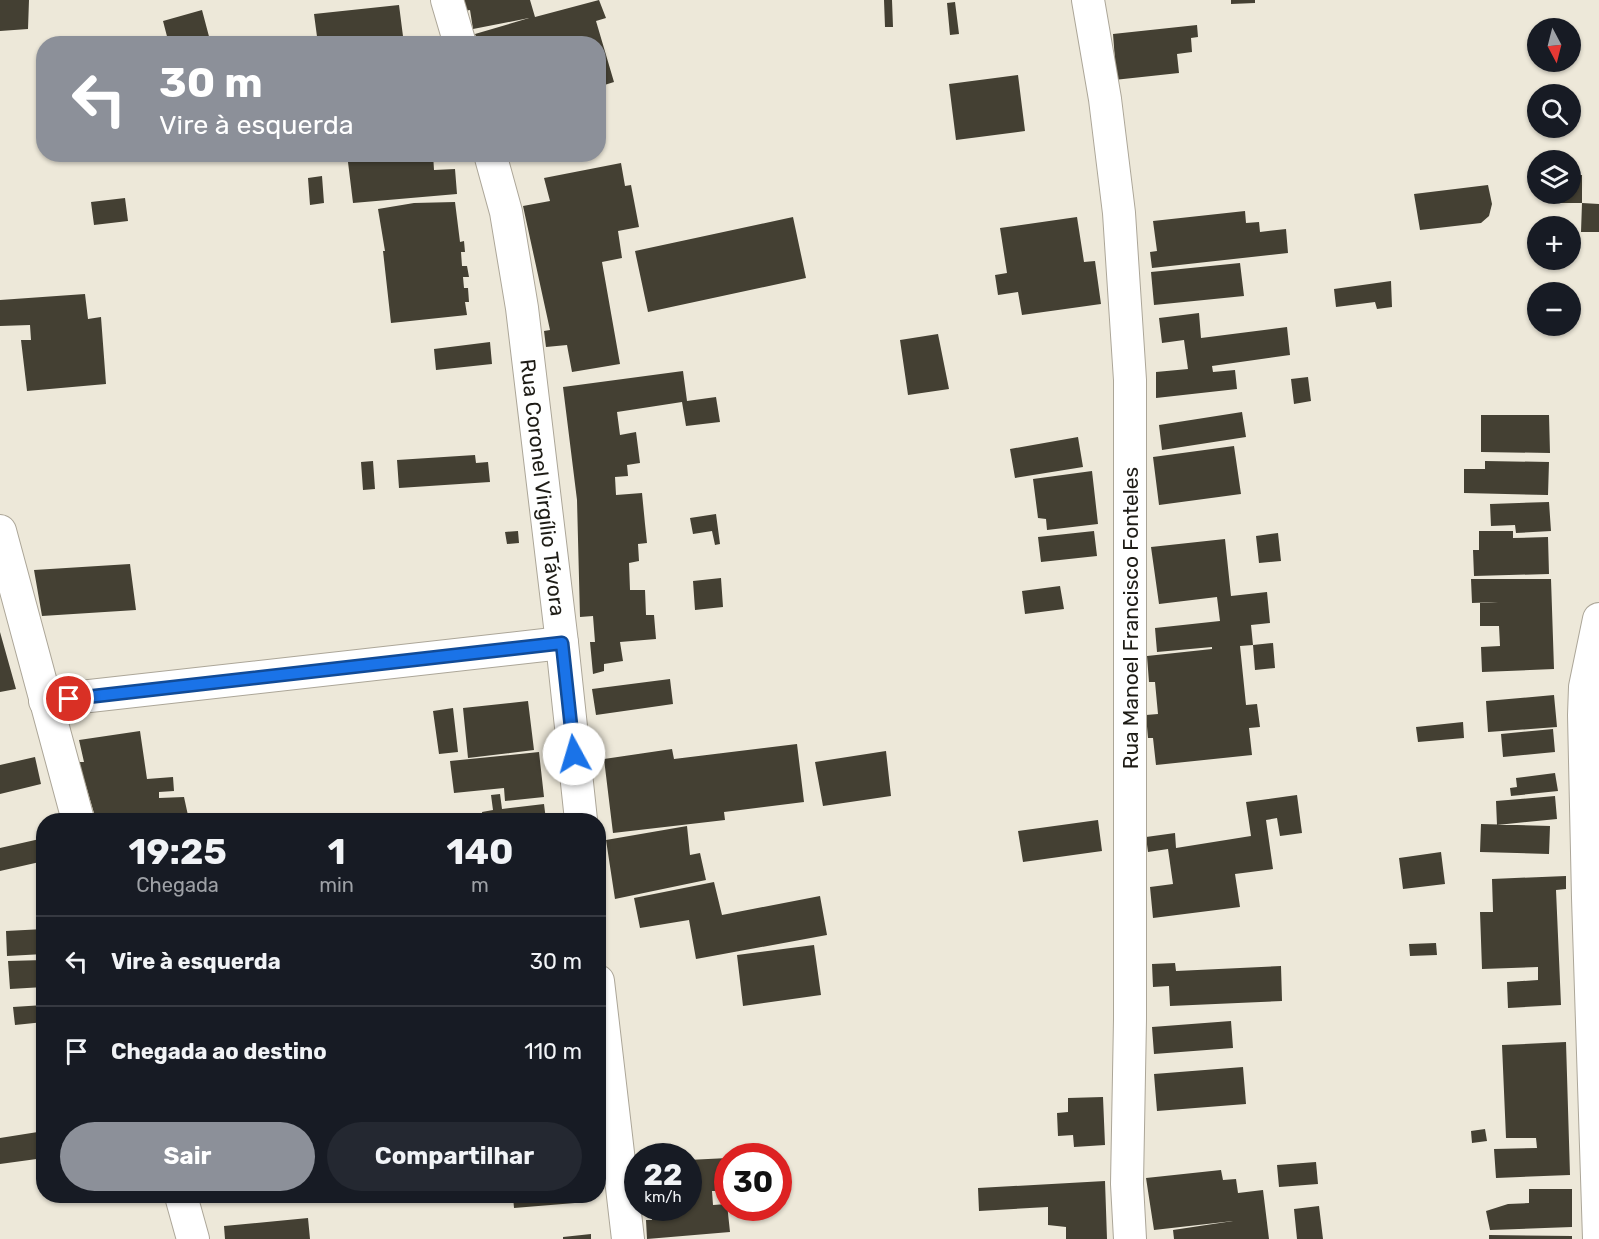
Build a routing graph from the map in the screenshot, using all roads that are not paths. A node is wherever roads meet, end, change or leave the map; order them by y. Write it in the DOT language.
graph roads {
  1 [pos="447,0"];
  2 [pos="1088,0"];
  3 [pos="458,36"];
  4 [pos="492,162"];
  5 [pos="0,531"];
  6 [pos="1599,619"];
  7 [pos="562,643"];
  8 [pos="45,701"];
  9 [pos="76,813"];
  10 [pos="580,813"];
  11 [pos="1595,1003"];
  12 [pos="606,1050"];
  13 [pos="183,1203"];
  14 [pos="193,1239"];
  15 [pos="628,1239"];
  16 [pos="1130,1239"];
  17 [pos="1599,1239"];
  1 -- 3 [label="street"];
  2 -- 16 [label="street, Rua Manoel Francisco Fonteles"];
  4 -- 7 [label="street, Rua Coronel Virgílio Távora"];
  5 -- 8 [label="street"];
  6 -- 11 [label="street"];
  7 -- 8 [label="street"];
  7 -- 10 [label="street, Rua Coronel Virgílio Távora"];
  8 -- 9 [label="street"];
  11 -- 17 [label="street"];
  12 -- 15 [label="street"];
  13 -- 14 [label="street"];
}
